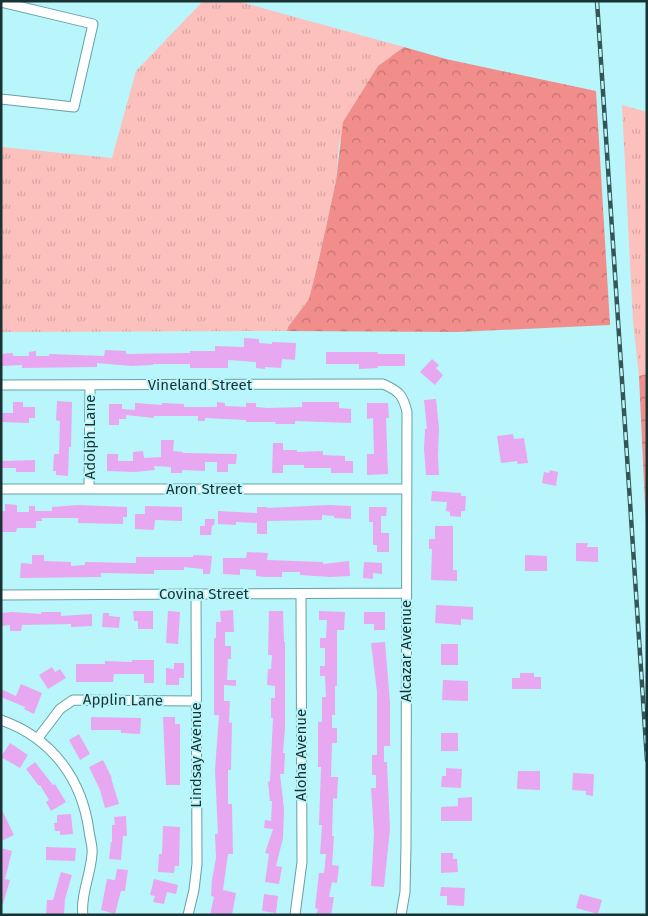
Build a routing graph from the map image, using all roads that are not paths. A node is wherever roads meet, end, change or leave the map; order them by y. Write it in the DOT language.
graph roads {
  1 [pos="1,2"];
  2 [pos="1,99"];
  3 [pos="1,385"];
  4 [pos="90,386"];
  5 [pos="397,390"];
  6 [pos="89,488"];
  7 [pos="1,489"];
  8 [pos="406,489"];
  9 [pos="406,593"];
  10 [pos="1,594"];
  11 [pos="196,594"];
  12 [pos="301,594"];
  13 [pos="196,701"];
  14 [pos="1,720"];
  15 [pos="38,738"];
  16 [pos="83,915"];
  17 [pos="188,915"];
  18 [pos="295,915"];
  19 [pos="401,915"];
  1 -- 2 [label="street"];
  3 -- 4 [label="street, Vineland Street"];
  4 -- 5 [label="street, Vineland Street"];
  4 -- 6 [label="street, Adolph Lane"];
  5 -- 8 [label="street, Alcazar Avenue"];
  6 -- 7 [label="street, Aron Street"];
  6 -- 8 [label="street, Aron Street"];
  8 -- 9 [label="street, Alcazar Avenue"];
  9 -- 12 [label="street, Covina Street"];
  9 -- 19 [label="street, Alcazar Avenue"];
  10 -- 11 [label="street, Covina Street"];
  11 -- 12 [label="street, Covina Street"];
  11 -- 13 [label="street, Lindsay Avenue"];
  12 -- 18 [label="street, Aloha Avenue"];
  13 -- 15 [label="street, Applin Lane"];
  13 -- 17 [label="street, Lindsay Avenue"];
  14 -- 15 [label="street"];
  15 -- 16 [label="street"];
}
